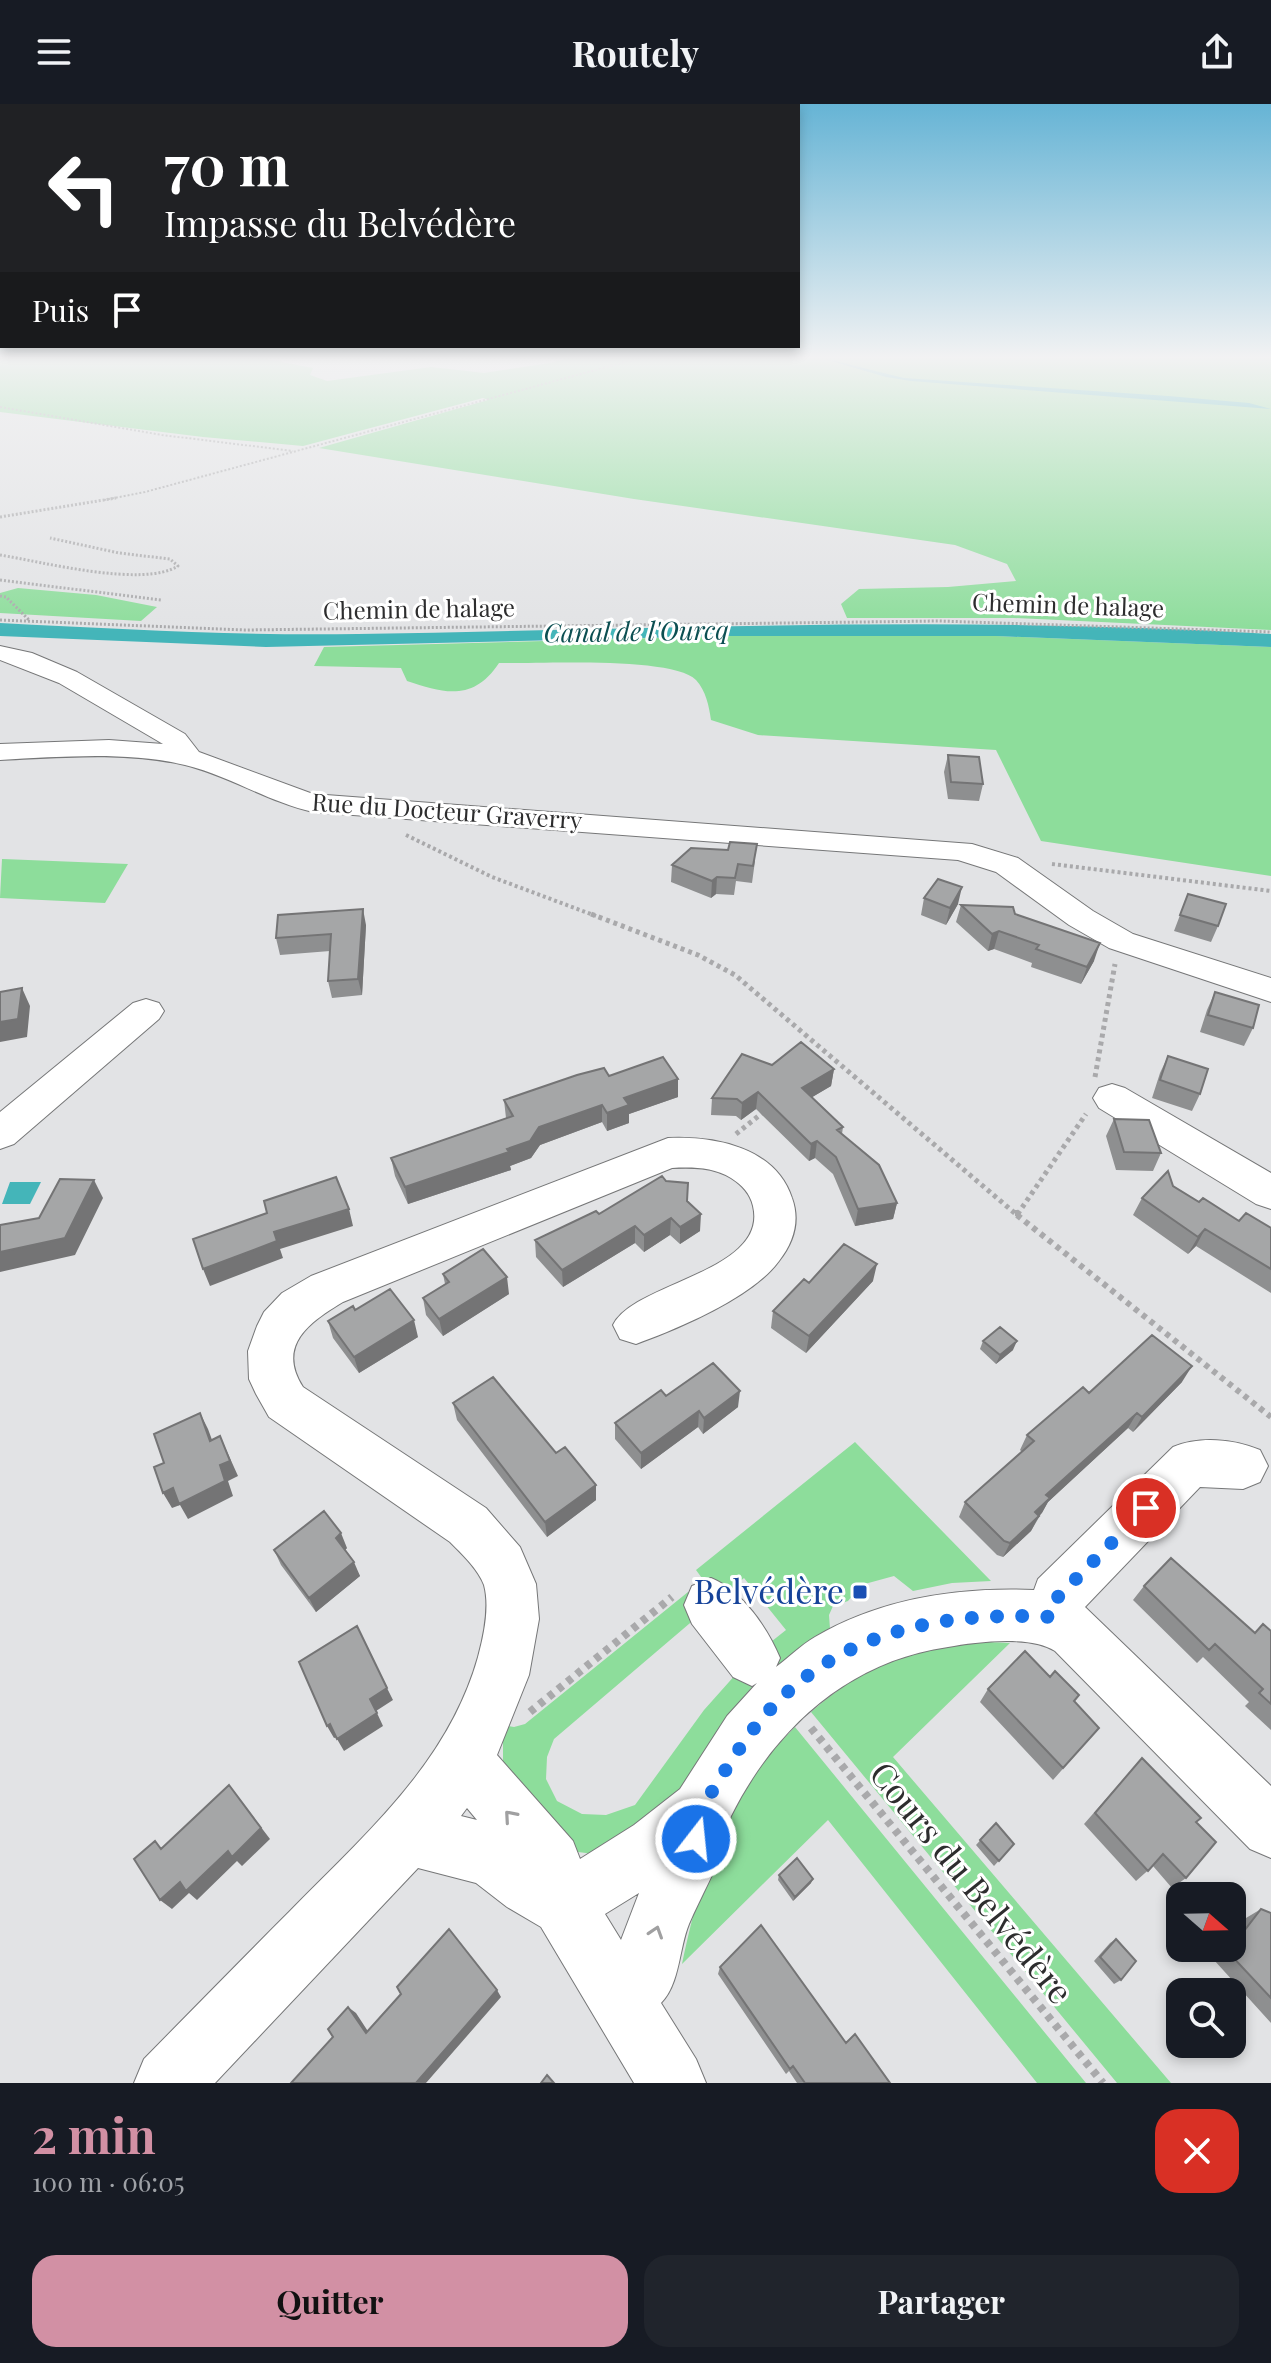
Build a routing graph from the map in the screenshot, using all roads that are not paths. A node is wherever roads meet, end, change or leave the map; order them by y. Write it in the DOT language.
graph roads {
  1 [pos="0,653"];
  2 [pos="0,752"];
  3 [pos="182,756"];
  4 [pos="1271,990"];
  5 [pos="146,1011"];
  6 [pos="1108,1094"];
  7 [pos="0,1134"];
  8 [pos="1271,1193"];
  9 [pos="636,1325"];
  10 [pos="1243,1466"];
  11 [pos="711,1605"];
  12 [pos="1051,1617"];
  13 [pos="752,1658"];
  14 [pos="460,1764"];
  15 [pos="701,1810"];
  16 [pos="414,1827"];
  17 [pos="1271,1828"];
  18 [pos="563,1905"];
  19 [pos="619,1998"];
  20 [pos="168,2083"];
  21 [pos="672,2083"];
  1 -- 3 [label="street"];
  2 -- 3 [label="street, Rue du Docteur Graverry"];
  3 -- 4 [label="street, Rue du Docteur Graverry"];
  5 -- 7 [label="street"];
  6 -- 8 [label="street"];
  9 -- 14 [label="street"];
  10 -- 12 [label="street"];
  11 -- 13 [label="street"];
  12 -- 15 [label="street"];
  12 -- 17 [label="street"];
  14 -- 16 [label="street"];
  18 -- 14 [label="street, one-way"];
  15 -- 18 [label="street"];
  19 -- 15 [label="street, one-way"];
  16 -- 18 [label="street"];
  16 -- 20 [label="street"];
  18 -- 19 [label="street"];
  19 -- 21 [label="street"];
}
